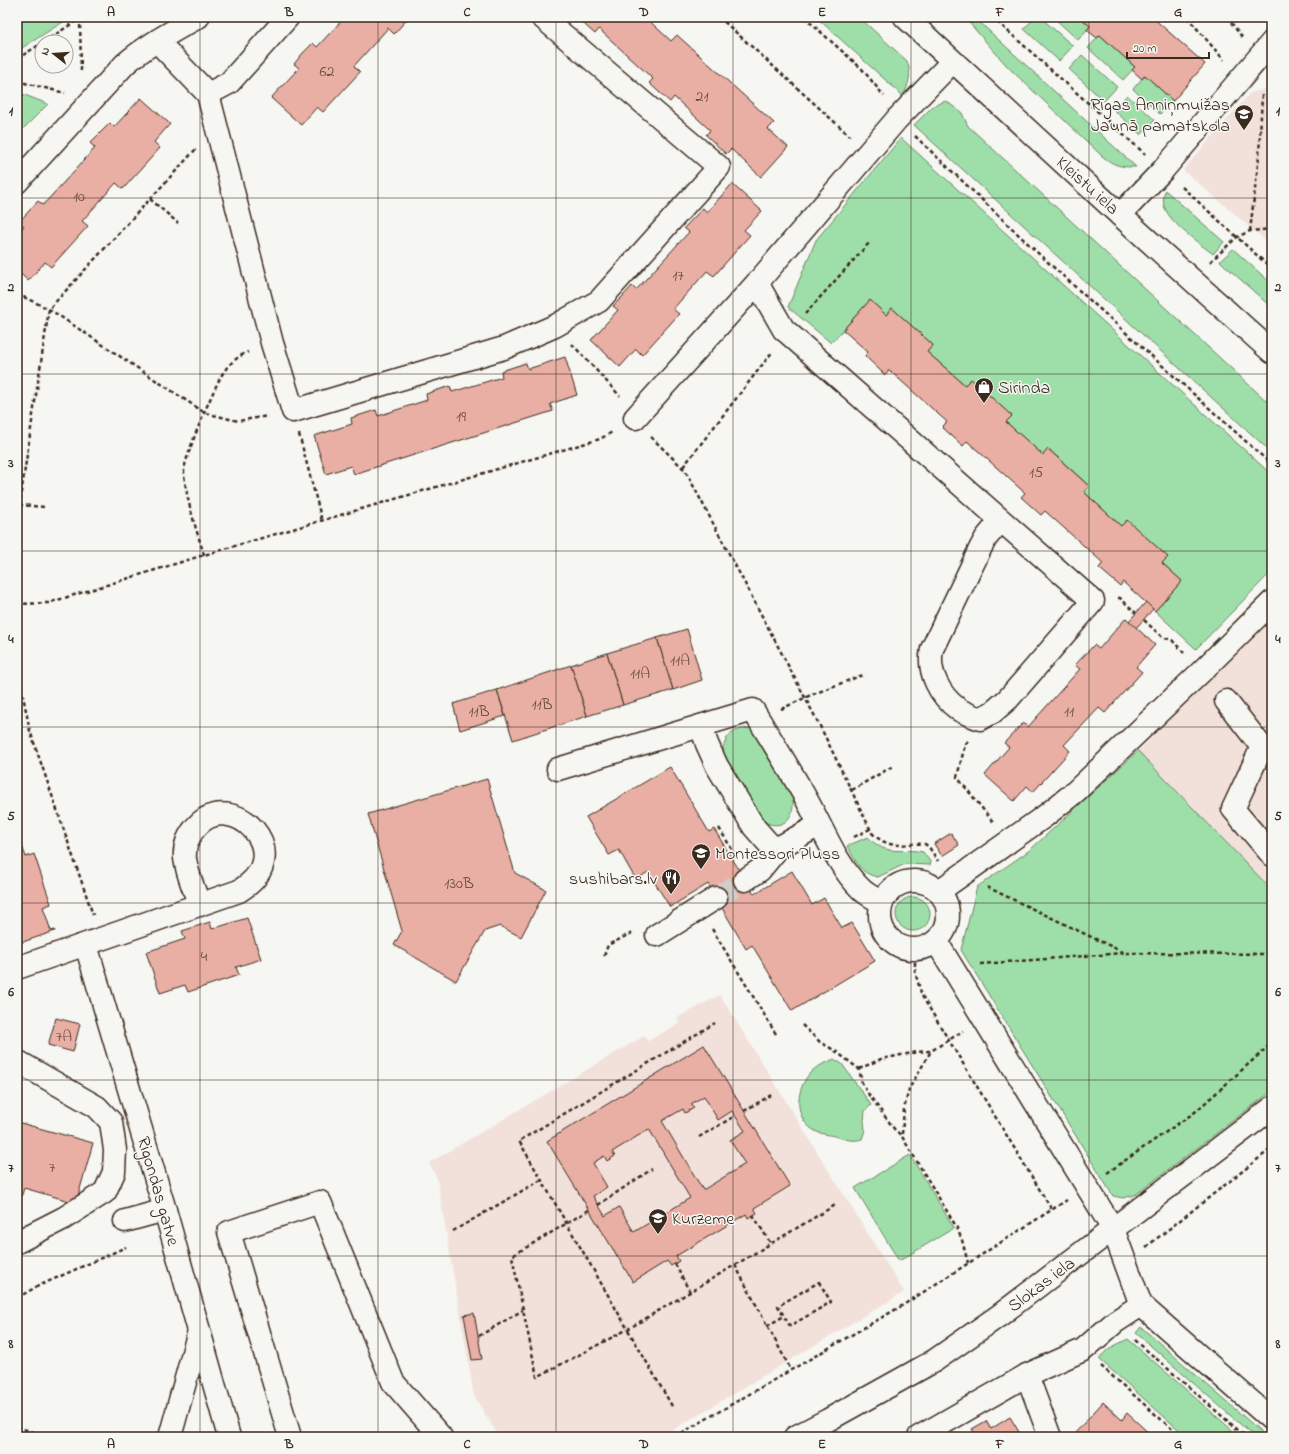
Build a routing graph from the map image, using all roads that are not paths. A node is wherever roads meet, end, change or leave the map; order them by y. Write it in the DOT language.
graph roads {
  1 [pos="198,17"];
  2 [pos="288,17"];
  3 [pos="542,17"];
  4 [pos="905,17"];
  5 [pos="157,41"];
  6 [pos="1272,42"];
  7 [pos="952,62"];
  8 [pos="208,94"];
  9 [pos="17,182"];
  10 [pos="1120,215"];
  11 [pos="757,283"];
  12 [pos="1272,352"];
  13 [pos="635,418"];
  14 [pos="1001,520"];
  15 [pos="1272,602"];
  16 [pos="1226,701"];
  17 [pos="701,726"];
  18 [pos="558,769"];
  19 [pos="819,825"];
  20 [pos="778,848"];
  21 [pos="1272,855"];
  22 [pos="742,870"];
  23 [pos="950,882"];
  24 [pos="881,902"];
  25 [pos="708,903"];
  26 [pos="200,905"];
  27 [pos="657,935"];
  28 [pos="936,941"];
  29 [pos="94,942"];
  30 [pos="17,968"];
  31 [pos="17,1061"];
  32 [pos="1272,1108"];
  33 [pos="165,1210"];
  34 [pos="125,1221"];
  35 [pos="1113,1229"];
  36 [pos="17,1242"];
  37 [pos="1141,1305"];
  38 [pos="199,1331"];
  39 [pos="1027,1375"];
  40 [pos="1272,1420"];
  41 [pos="170,1437"];
  42 [pos="229,1437"];
  43 [pos="290,1437"];
  44 [pos="441,1437"];
  45 [pos="795,1437"];
  46 [pos="919,1437"];
  47 [pos="1050,1437"];
  1 -- 5 [label="street"];
  2 -- 8 [label="street"];
  3 -- 8 [label="street"];
  4 -- 7 [label="street, Kleistu iela"];
  5 -- 8 [label="street"];
  5 -- 9 [label="street"];
  6 -- 10 [label="street"];
  7 -- 10 [label="street, Kleistu iela"];
  7 -- 11 [label="street"];
  10 -- 12 [label="street, Kleistu iela"];
  11 -- 13 [label="street"];
  11 -- 14 [label="street"];
  14 -- 14 [label="street"];
  15 -- 23 [label="street"];
  16 -- 21 [label="street"];
  17 -- 18 [label="street"];
  17 -- 19 [label="street"];
  17 -- 20 [label="street"];
  19 -- 20 [label="street"];
  19 -- 24 [label="street"];
  20 -- 22 [label="street"];
  23 -- 24 [label="street"];
  23 -- 28 [label="street"];
  24 -- 28 [label="street"];
  25 -- 27 [label="street"];
  26 -- 29 [label="street"];
  28 -- 35 [label="street"];
  29 -- 30 [label="street"];
  29 -- 33 [label="street, Rigondas gatve"];
  31 -- 36 [label="street"];
  32 -- 35 [label="street, Slokas iela"];
  33 -- 34 [label="street"];
  33 -- 38 [label="street, Rigondas gatve"];
  35 -- 37 [label="street"];
  35 -- 45 [label="street, Slokas iela"];
  37 -- 39 [label="street"];
  37 -- 40 [label="street"];
  38 -- 41 [label="street"];
  38 -- 42 [label="street, Rigondas gatve"];
  39 -- 46 [label="street"];
  39 -- 47 [label="street"];
  43 -- 44 [label="street"];
}
